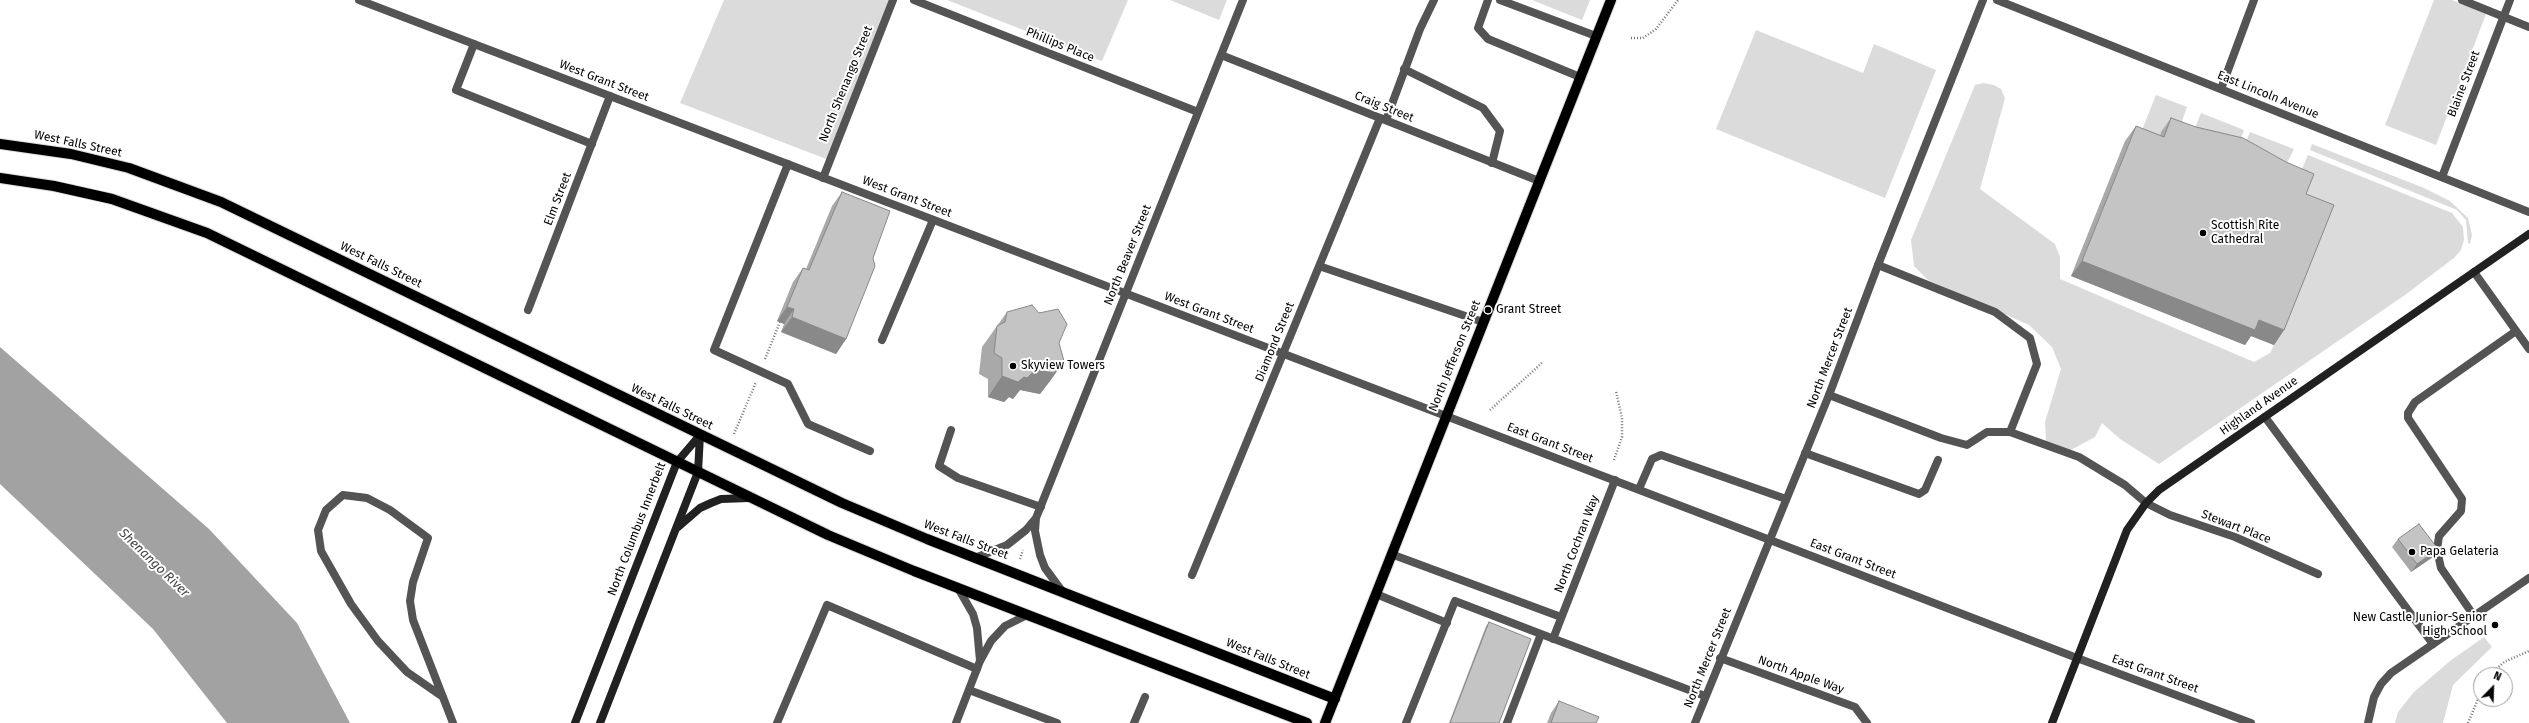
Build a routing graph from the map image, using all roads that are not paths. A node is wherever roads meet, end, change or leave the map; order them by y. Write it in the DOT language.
graph roads {
  1 [pos="359,0"];
  2 [pos="893,0"];
  3 [pos="914,0"];
  4 [pos="1243,0"];
  5 [pos="1434,0"];
  6 [pos="1488,0"];
  7 [pos="1500,0"];
  8 [pos="1611,0"];
  9 [pos="1983,0"];
  10 [pos="1997,0"];
  11 [pos="2254,0"];
  12 [pos="2462,0"];
  13 [pos="2510,0"];
  14 [pos="2503,17"];
  15 [pos="2529,27"];
  16 [pos="1596,36"];
  17 [pos="474,44"];
  18 [pos="1221,55"];
  19 [pos="1404,69"];
  20 [pos="1580,78"];
  21 [pos="2221,89"];
  22 [pos="610,96"];
  23 [pos="1198,112"];
  24 [pos="1383,119"];
  25 [pos="0,144"];
  26 [pos="592,144"];
  27 [pos="1492,163"];
  28 [pos="788,164"];
  29 [pos="2442,177"];
  30 [pos="0,178"];
  31 [pos="823,178"];
  32 [pos="1539,181"];
  33 [pos="2529,212"];
  34 [pos="933,220"];
  35 [pos="2529,234"];
  36 [pos="1878,265"];
  37 [pos="1320,266"];
  38 [pos="2474,272"];
  39 [pos="1126,294"];
  40 [pos="528,310"];
  41 [pos="1483,322"];
  42 [pos="2516,332"];
  43 [pos="882,340"];
  44 [pos="2529,349"];
  45 [pos="1283,354"];
  46 [pos="1829,395"];
  47 [pos="1446,416"];
  48 [pos="2265,417"];
  49 [pos="951,430"];
  50 [pos="2010,432"];
  51 [pos="700,435"];
  52 [pos="870,451"];
  53 [pos="1805,453"];
  54 [pos="1938,460"];
  55 [pos="677,462"];
  56 [pos="698,472"];
  57 [pos="1616,480"];
  58 [pos="1639,489"];
  59 [pos="751,498"];
  60 [pos="1786,499"];
  61 [pos="2146,503"];
  62 [pos="1041,507"];
  63 [pos="1036,518"];
  64 [pos="676,529"];
  65 [pos="1770,540"];
  66 [pos="1391,554"];
  67 [pos="975,558"];
  68 [pos="2318,574"];
  69 [pos="1192,575"];
  70 [pos="2529,578"];
  71 [pos="958,588"];
  72 [pos="1062,591"];
  73 [pos="1376,594"];
  74 [pos="1027,615"];
  75 [pos="2474,616"];
  76 [pos="1561,618"];
  77 [pos="1447,623"];
  78 [pos="1541,634"];
  79 [pos="1553,639"];
  80 [pos="2433,644"];
  81 [pos="1720,658"];
  82 [pos="2077,658"];
  83 [pos="978,665"];
  84 [pos="969,690"];
  85 [pos="1705,696"];
  86 [pos="1144,697"];
  87 [pos="443,698"];
  88 [pos="1335,699"];
  89 [pos="453,723"];
  90 [pos="575,723"];
  91 [pos="600,723"];
  92 [pos="777,723"];
  93 [pos="956,723"];
  94 [pos="1057,723"];
  95 [pos="1134,723"];
  96 [pos="1307,723"];
  97 [pos="1326,723"];
  98 [pos="1406,723"];
  99 [pos="1507,723"];
  100 [pos="1694,723"];
  101 [pos="1868,723"];
  102 [pos="2052,723"];
  103 [pos="2251,723"];
  104 [pos="2368,723"];
  1 -- 17 [label="street, West Grant Street"];
  2 -- 31 [label="street, North Shenango Street"];
  3 -- 23 [label="street, Phillips Place"];
  4 -- 18 [label="street, North Beaver Street"];
  5 -- 19 [label="street, Diamond Street"];
  6 -- 20 [label="street"];
  7 -- 16 [label="street"];
  8 -- 16 [label="main road, North Jefferson Street"];
  9 -- 36 [label="street, North Mercer Street"];
  10 -- 21 [label="street, East Lincoln Avenue"];
  11 -- 21 [label="street"];
  12 -- 14 [label="street"];
  13 -- 14 [label="street, Blaine Street"];
  14 -- 15 [label="street"];
  14 -- 29 [label="street, Blaine Street"];
  16 -- 20 [label="main road, North Jefferson Street"];
  17 -- 22 [label="street, West Grant Street"];
  17 -- 26 [label="street"];
  18 -- 23 [label="street, North Beaver Street"];
  18 -- 24 [label="street, Craig Street"];
  19 -- 24 [label="street, Diamond Street"];
  19 -- 27 [label="street"];
  20 -- 32 [label="main road, North Jefferson Street"];
  21 -- 29 [label="street, East Lincoln Avenue"];
  22 -- 26 [label="street, Elm Street"];
  22 -- 28 [label="street, West Grant Street"];
  23 -- 39 [label="street, North Beaver Street"];
  24 -- 27 [label="street, Craig Street"];
  24 -- 37 [label="street, Diamond Street"];
  25 -- 51 [label="main road, West Falls Street"];
  26 -- 40 [label="street, Elm Street"];
  27 -- 32 [label="street, Craig Street"];
  28 -- 31 [label="street, West Grant Street"];
  28 -- 52 [label="street"];
  29 -- 33 [label="street, East Lincoln Avenue"];
  30 -- 55 [label="main road"];
  31 -- 34 [label="street, West Grant Street"];
  32 -- 41 [label="main road, North Jefferson Street"];
  34 -- 39 [label="street, West Grant Street"];
  34 -- 43 [label="street"];
  35 -- 38 [label="main road, Highland Avenue"];
  36 -- 46 [label="street, North Mercer Street"];
  36 -- 50 [label="street"];
  37 -- 41 [label="street"];
  37 -- 45 [label="street, Diamond Street"];
  38 -- 42 [label="street"];
  38 -- 48 [label="main road, Highland Avenue"];
  39 -- 45 [label="street, West Grant Street"];
  39 -- 62 [label="street, North Beaver Street"];
  41 -- 47 [label="main road, North Jefferson Street"];
  42 -- 44 [label="street"];
  42 -- 75 [label="street"];
  45 -- 47 [label="street, West Grant Street"];
  45 -- 69 [label="street, Diamond Street"];
  46 -- 50 [label="street, Stewart Place"];
  46 -- 53 [label="street, North Mercer Street"];
  47 -- 57 [label="street, East Grant Street"];
  47 -- 66 [label="main road, North Jefferson Street"];
  48 -- 61 [label="main road, Highland Avenue"];
  48 -- 80 [label="street"];
  49 -- 62 [label="street"];
  50 -- 61 [label="street, Stewart Place"];
  51 -- 55 [label="main road, North Columbus Innerbelt"];
  51 -- 56 [label="main road"];
  51 -- 67 [label="main road, West Falls Street"];
  53 -- 54 [label="street"];
  53 -- 60 [label="street, North Mercer Street"];
  55 -- 56 [label="main road"];
  55 -- 90 [label="main road, North Columbus Innerbelt"];
  56 -- 59 [label="main road"];
  56 -- 64 [label="main road"];
  57 -- 58 [label="street, East Grant Street"];
  57 -- 76 [label="street, North Cochran Way"];
  58 -- 60 [label="street"];
  58 -- 65 [label="street, East Grant Street"];
  59 -- 64 [label="main road"];
  59 -- 71 [label="main road"];
  60 -- 65 [label="street, North Mercer Street"];
  61 -- 68 [label="street, Stewart Place"];
  61 -- 82 [label="main road, Highland Avenue"];
  62 -- 63 [label="street, North Beaver Street"];
  63 -- 67 [label="street, North Beaver Street"];
  63 -- 72 [label="street, North Beaver Street"];
  64 -- 91 [label="main road"];
  65 -- 81 [label="street, North Mercer Street"];
  65 -- 82 [label="street, East Grant Street"];
  66 -- 73 [label="main road, North Jefferson Street"];
  66 -- 76 [label="street"];
  67 -- 72 [label="main road, West Falls Street"];
  70 -- 75 [label="street"];
  71 -- 74 [label="main road"];
  71 -- 83 [label="street"];
  72 -- 88 [label="main road, West Falls Street"];
  73 -- 77 [label="street"];
  73 -- 88 [label="main road, North Jefferson Street"];
  74 -- 83 [label="street"];
  74 -- 96 [label="main road"];
  75 -- 80 [label="street"];
  76 -- 79 [label="street, North Cochran Way"];
  77 -- 78 [label="street"];
  77 -- 98 [label="street"];
  78 -- 79 [label="street"];
  78 -- 99 [label="street"];
  79 -- 85 [label="street"];
  80 -- 104 [label="street"];
  81 -- 85 [label="street, North Mercer Street"];
  81 -- 101 [label="street, North Apple Way"];
  82 -- 102 [label="main road, Highland Avenue"];
  82 -- 103 [label="street, East Grant Street"];
  83 -- 84 [label="street"];
  83 -- 92 [label="street"];
  84 -- 93 [label="street"];
  84 -- 94 [label="street"];
  85 -- 100 [label="street, North Mercer Street"];
  86 -- 95 [label="street"];
  87 -- 87 [label="street"];
  87 -- 89 [label="street"];
  88 -- 97 [label="main road, North Jefferson Street"];
}
